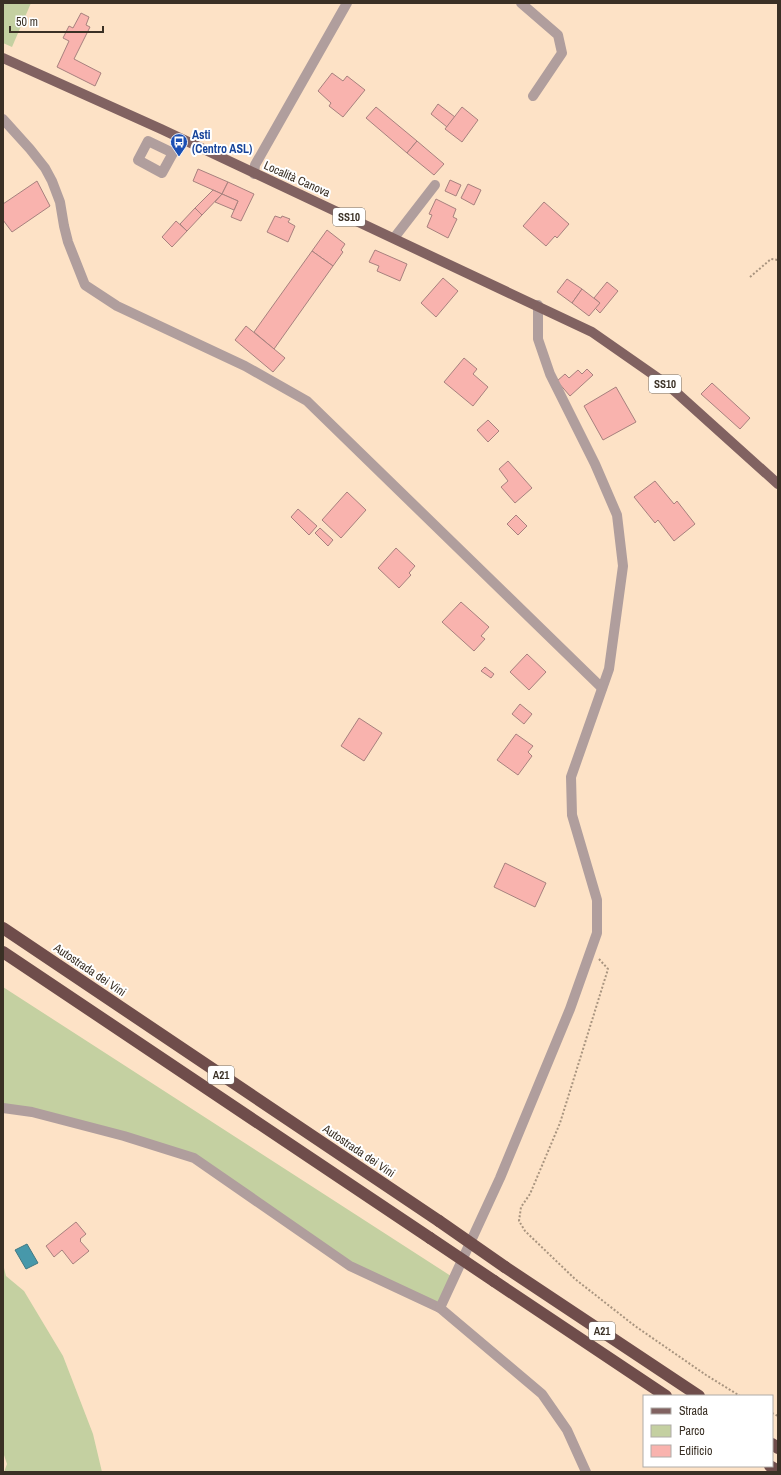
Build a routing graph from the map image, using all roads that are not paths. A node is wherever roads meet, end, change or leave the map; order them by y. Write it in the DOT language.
graph roads {
  1 [pos="347,3"];
  2 [pos="521,3"];
  3 [pos="3,58"];
  4 [pos="533,96"];
  5 [pos="3,119"];
  6 [pos="161,129"];
  7 [pos="154,143"];
  8 [pos="254,174"];
  9 [pos="434,185"];
  10 [pos="394,238"];
  11 [pos="538,305"];
  12 [pos="778,484"];
  13 [pos="602,688"];
  14 [pos="3,928"];
  15 [pos="3,952"];
  16 [pos="3,1108"];
  17 [pos="440,1308"];
  18 [pos="665,1395"];
  19 [pos="697,1395"];
  20 [pos="586,1472"];
  1 -- 8 [label="street"];
  2 -- 4 [label="street"];
  3 -- 6 [label="main road, Località Canova / SS10"];
  5 -- 13 [label="street"];
  6 -- 7 [label="street"];
  6 -- 8 [label="main road, Località Canova / SS10"];
  8 -- 10 [label="main road, Località Canova / SS10"];
  9 -- 10 [label="street"];
  10 -- 11 [label="main road, Località Canova / SS10"];
  11 -- 12 [label="main road, SS10"];
  11 -- 13 [label="street"];
  13 -- 17 [label="street"];
  14 -- 19 [label="highway, Autostrada dei Vini / A21, bridge"];
  15 -- 18 [label="highway, A21, bridge"];
  16 -- 17 [label="street"];
  17 -- 20 [label="street"];
}
